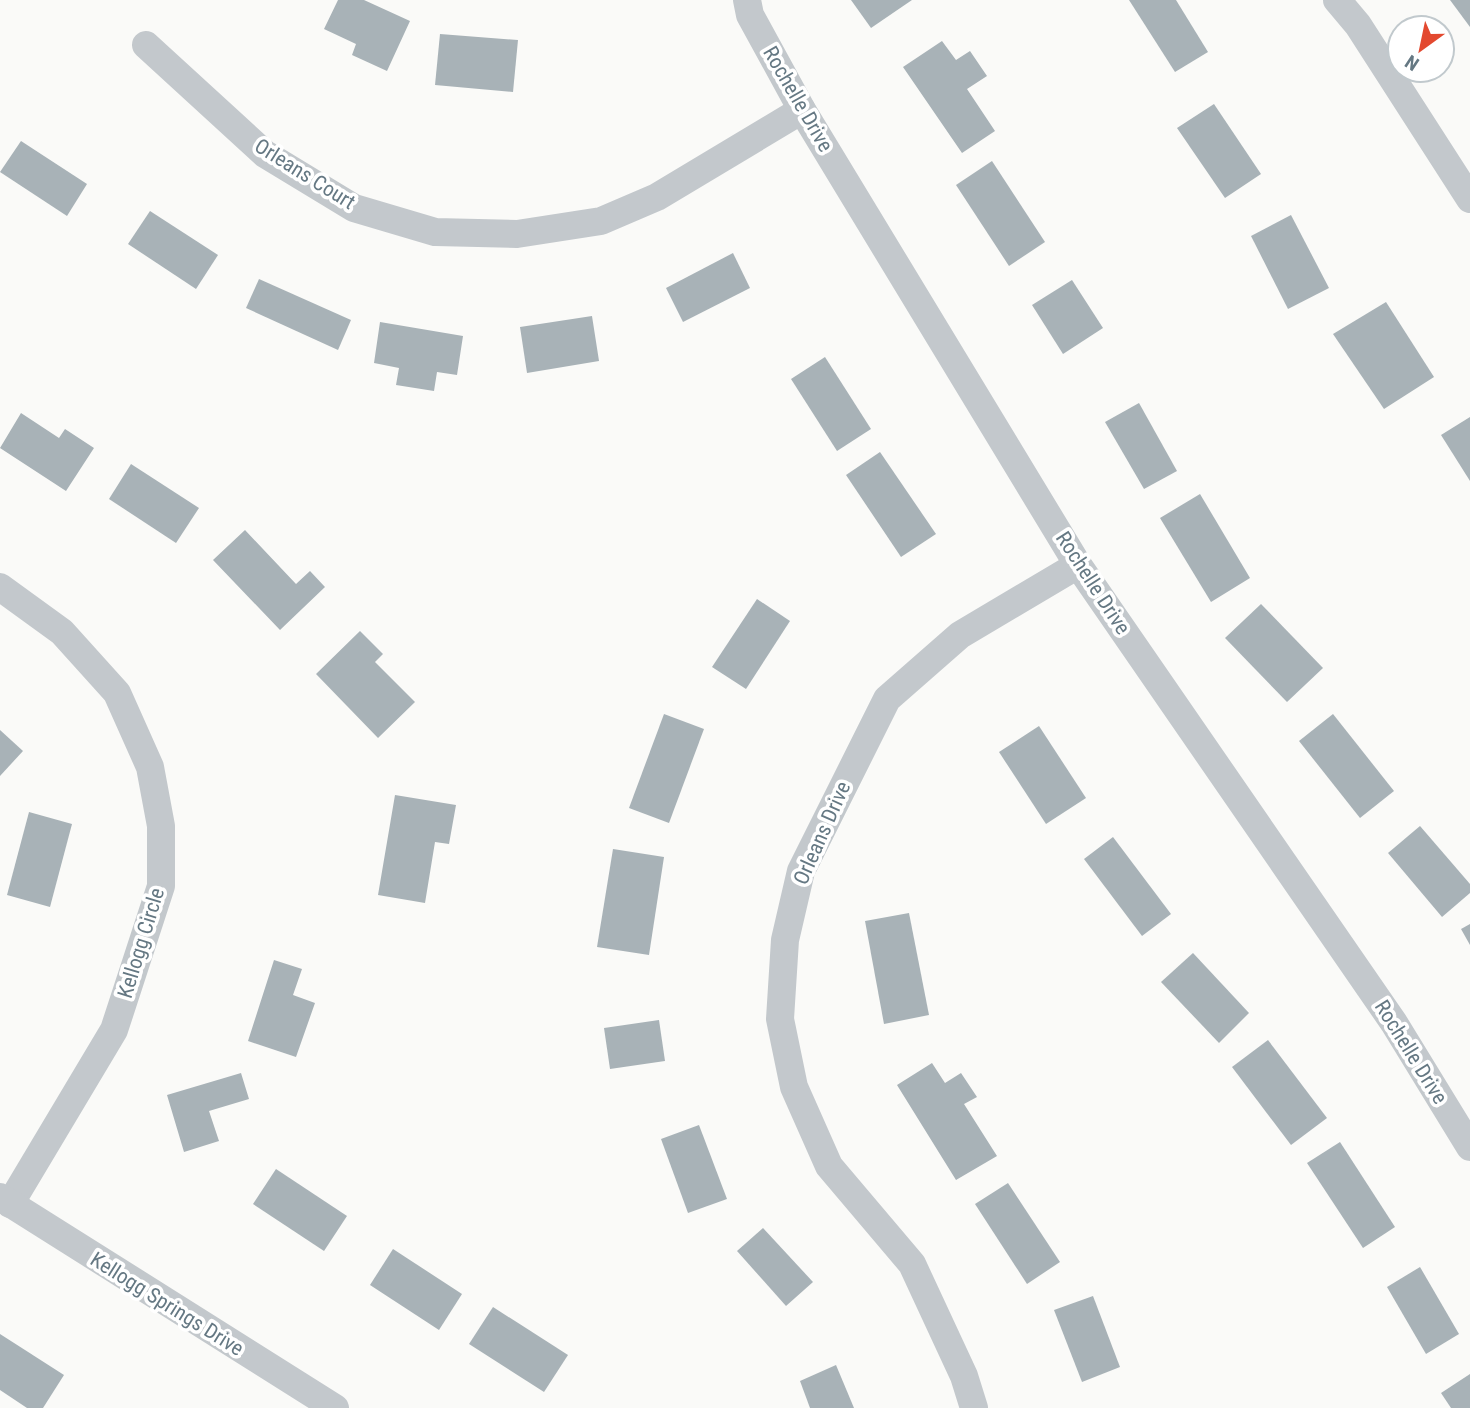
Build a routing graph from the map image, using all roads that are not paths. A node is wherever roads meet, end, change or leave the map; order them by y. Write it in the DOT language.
graph roads {
  1 [pos="747,0"];
  2 [pos="1337,0"];
  3 [pos="146,45"];
  4 [pos="802,110"];
  5 [pos="1470,199"];
  6 [pos="1078,565"];
  7 [pos="0,587"];
  8 [pos="1470,1147"];
  9 [pos="5,1201"];
  10 [pos="335,1408"];
  11 [pos="974,1408"];
  1 -- 4 [label="street, Rochelle Drive"];
  2 -- 5 [label="street"];
  3 -- 4 [label="street, Orleans Court"];
  4 -- 6 [label="street, Rochelle Drive"];
  6 -- 8 [label="street, Rochelle Drive"];
  6 -- 11 [label="street, Orleans Drive"];
  7 -- 9 [label="street, Kellogg Circle"];
  9 -- 10 [label="street, Kellogg Springs Drive"];
}
